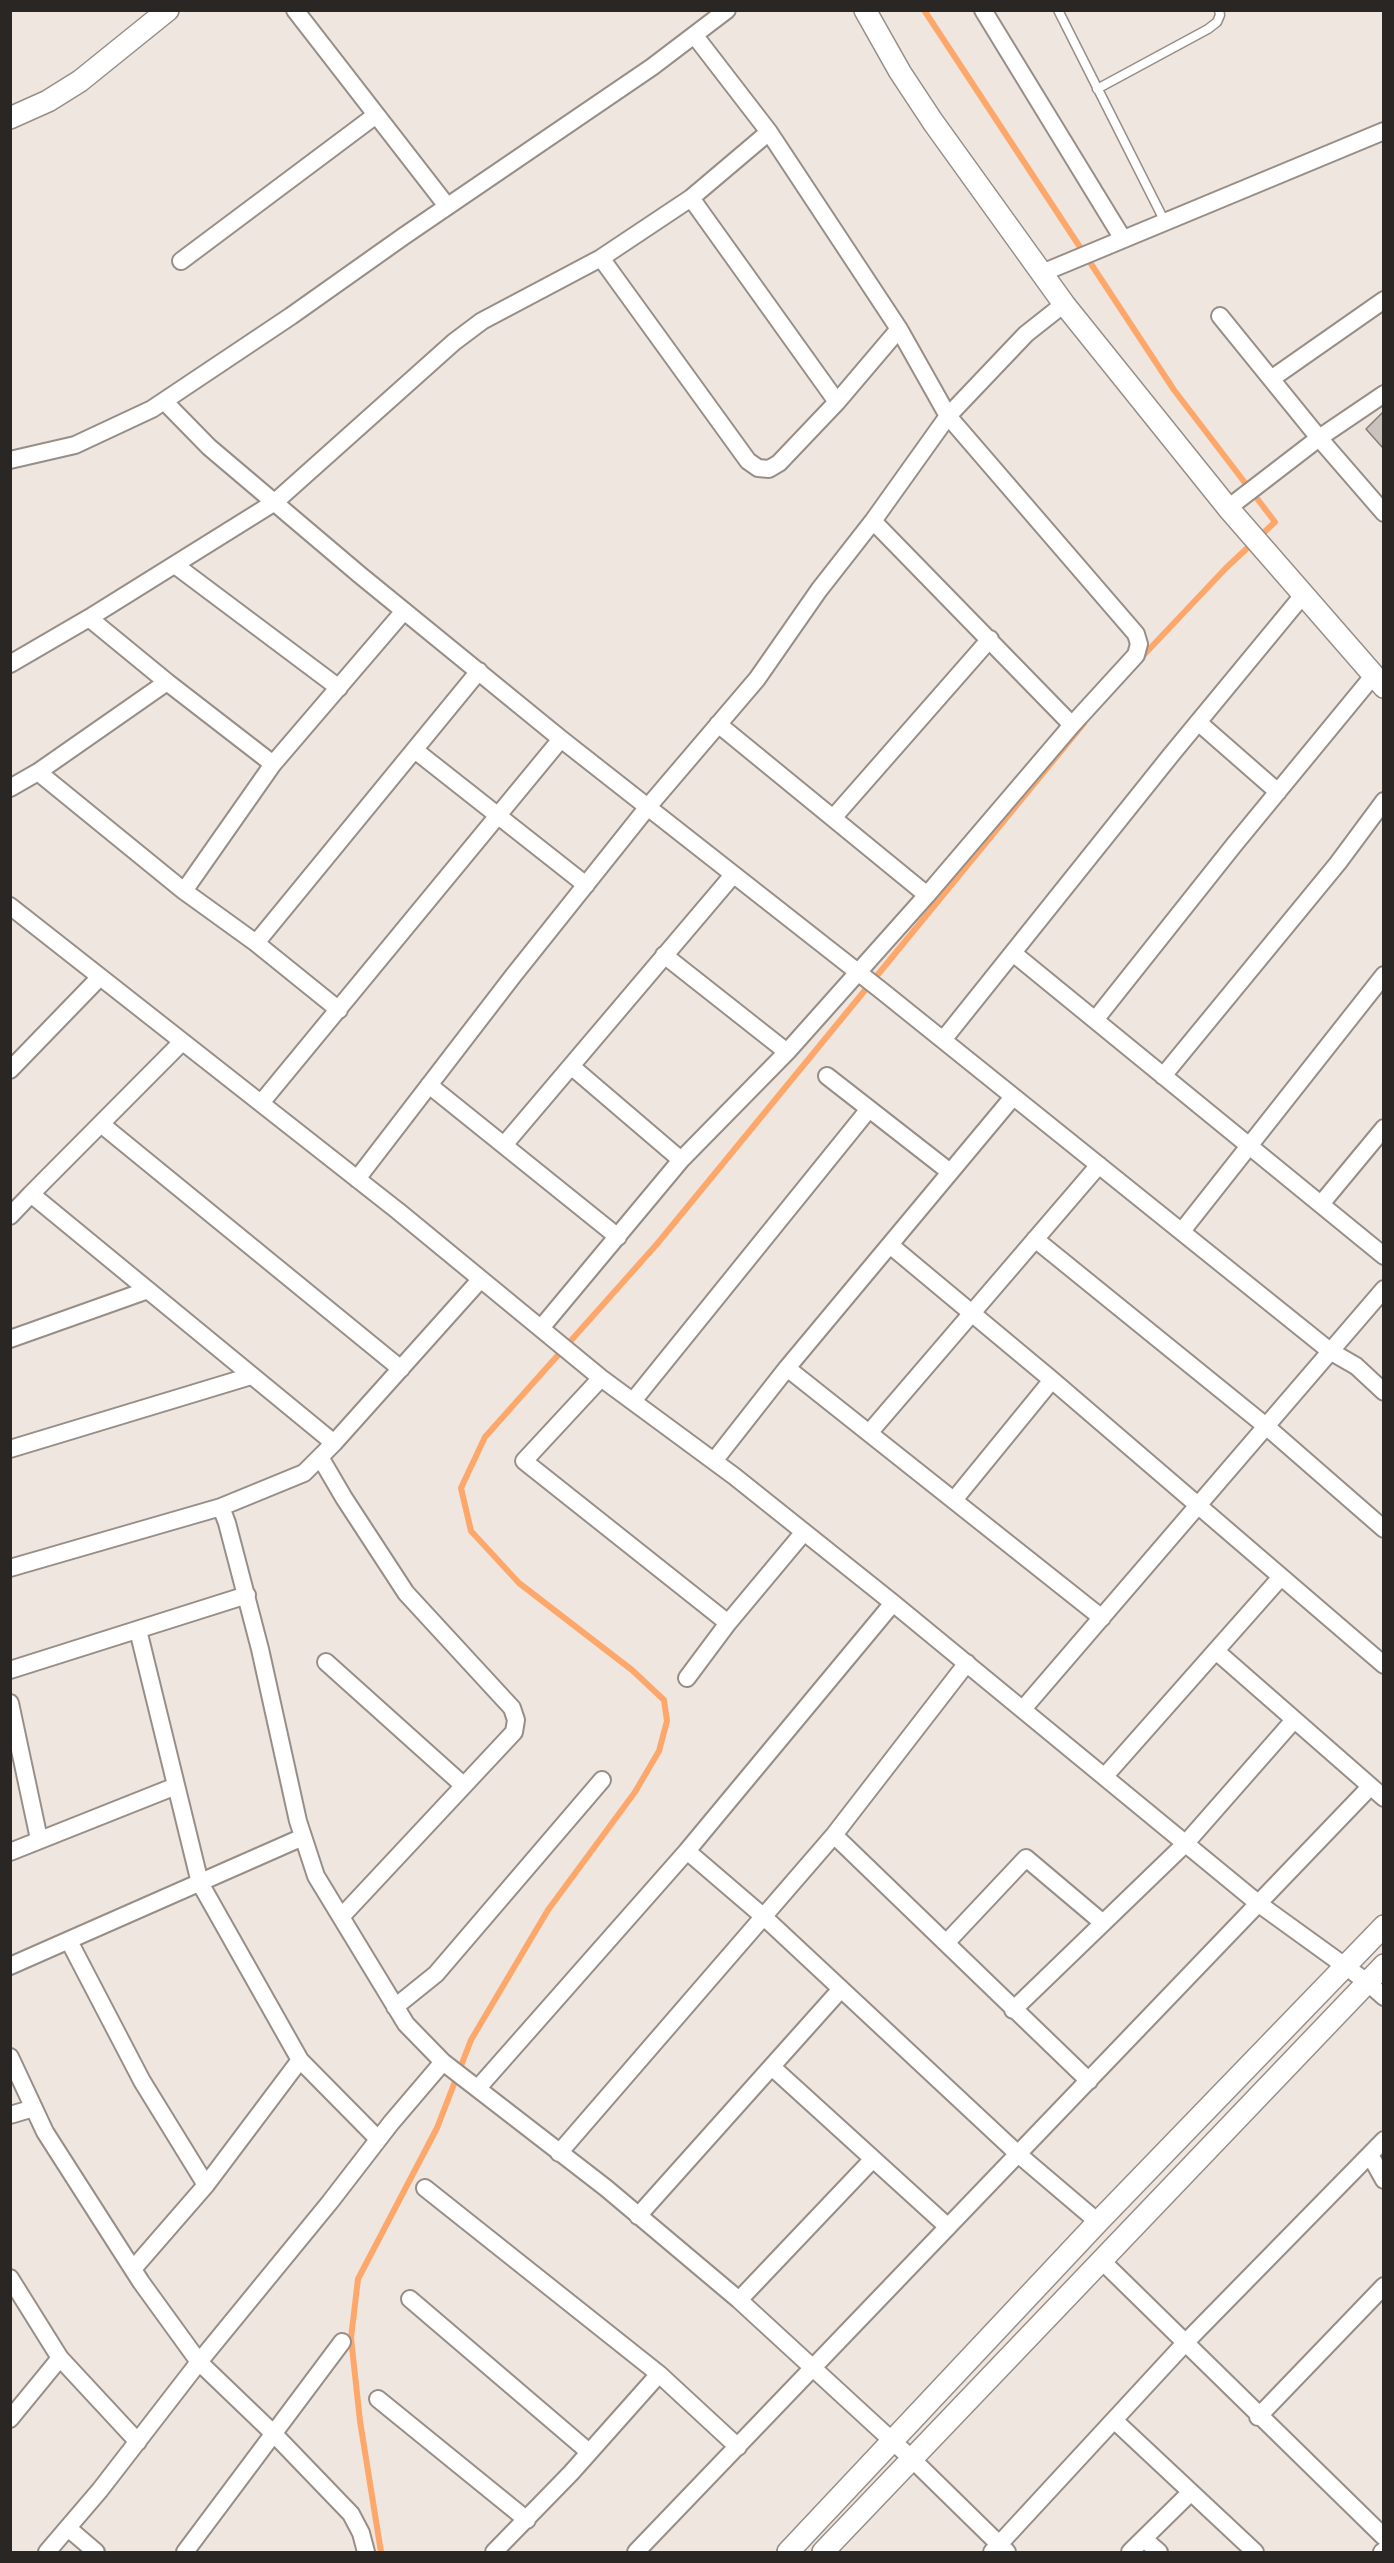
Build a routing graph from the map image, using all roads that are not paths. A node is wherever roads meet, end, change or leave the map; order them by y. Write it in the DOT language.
graph roads {
  1 [pos="168,10"];
  2 [pos="295,10"];
  3 [pos="727,10"];
  4 [pos="865,10"];
  5 [pos="983,10"];
  6 [pos="1058,10"];
  7 [pos="1219,10"];
  8 [pos="695,36"];
  9 [pos="1097,89"];
  10 [pos="376,114"];
  11 [pos="10,118"];
  12 [pos="1383,131"];
  13 [pos="769,132"];
  14 [pos="691,198"];
  15 [pos="447,206"];
  16 [pos="1165,222"];
  17 [pos="1123,239"];
  18 [pos="601,258"];
  19 [pos="181,261"];
  20 [pos="1042,273"];
  21 [pos="1383,300"];
  22 [pos="1064,304"];
  23 [pos="1220,316"];
  24 [pos="899,329"];
  25 [pos="1271,379"];
  26 [pos="1383,394"];
  27 [pos="164,401"];
  28 [pos="837,402"];
  29 [pos="948,416"];
  30 [pos="1319,438"];
  31 [pos="10,460"];
  32 [pos="274,502"];
  33 [pos="1235,503"];
  34 [pos="1383,513"];
  35 [pos="873,521"];
  36 [pos="175,565"];
  37 [pos="1303,595"];
  38 [pos="404,611"];
  39 [pos="89,618"];
  40 [pos="990,639"];
  41 [pos="13,657"];
  42 [pos="479,671"];
  43 [pos="167,682"];
  44 [pos="1378,682"];
  45 [pos="339,688"];
  46 [pos="1198,722"];
  47 [pos="718,724"];
  48 [pos="1072,725"];
  49 [pos="561,739"];
  50 [pos="416,751"];
  51 [pos="273,764"];
  52 [pos="38,772"];
  53 [pos="10,788"];
  54 [pos="1278,792"];
  55 [pos="1383,801"];
  56 [pos="647,808"];
  57 [pos="497,815"];
  58 [pos="833,818"];
  59 [pos="733,875"];
  60 [pos="586,885"];
  61 [pos="184,891"];
  62 [pos="927,895"];
  63 [pos="10,906"];
  64 [pos="256,943"];
  65 [pos="1013,953"];
  66 [pos="664,955"];
  67 [pos="861,975"];
  68 [pos="1383,975"];
  69 [pos="100,977"];
  70 [pos="339,1010"];
  71 [pos="1095,1020"];
  72 [pos="943,1040"];
  73 [pos="182,1042"];
  74 [pos="787,1052"];
  75 [pos="571,1066"];
  76 [pos="10,1070"];
  77 [pos="827,1076"];
  78 [pos="1163,1076"];
  79 [pos="429,1085"];
  80 [pos="1013,1097"];
  81 [pos="261,1103"];
  82 [pos="869,1109"];
  83 [pos="101,1124"];
  84 [pos="1383,1128"];
  85 [pos="504,1145"];
  86 [pos="1248,1147"];
  87 [pos="681,1160"];
  88 [pos="1099,1165"];
  89 [pos="950,1172"];
  90 [pos="357,1179"];
  91 [pos="31,1194"];
  92 [pos="1321,1204"];
  93 [pos="10,1216"];
  94 [pos="1182,1231"];
  95 [pos="618,1237"];
  96 [pos="1035,1239"];
  97 [pos="890,1245"];
  98 [pos="1383,1256"];
  99 [pos="480,1280"];
  100 [pos="1383,1289"];
  101 [pos="148,1290"];
  102 [pos="972,1315"];
  103 [pos="541,1328"];
  104 [pos="10,1339"];
  105 [pos="1330,1352"];
  106 [pos="787,1368"];
  107 [pos="400,1369"];
  108 [pos="250,1376"];
  109 [pos="601,1378"];
  110 [pos="1052,1380"];
  111 [pos="1383,1392"];
  112 [pos="633,1401"];
  113 [pos="1266,1427"];
  114 [pos="869,1433"];
  115 [pos="334,1443"];
  116 [pos="10,1449"];
  117 [pos="320,1457"];
  118 [pos="714,1461"];
  119 [pos="954,1500"];
  120 [pos="1199,1506"];
  121 [pos="221,1507"];
  122 [pos="1383,1529"];
  123 [pos="804,1532"];
  124 [pos="10,1568"];
  125 [pos="1281,1577"];
  126 [pos="247,1595"];
  127 [pos="893,1603"];
  128 [pos="1102,1618"];
  129 [pos="728,1623"];
  130 [pos="138,1630"];
  131 [pos="1216,1651"];
  132 [pos="326,1662"];
  133 [pos="967,1663"];
  134 [pos="1383,1665"];
  135 [pos="10,1670"];
  136 [pos="687,1678"];
  137 [pos="10,1703"];
  138 [pos="1023,1709"];
  139 [pos="1294,1720"];
  140 [pos="1105,1776"];
  141 [pos="602,1780"];
  142 [pos="463,1785"];
  143 [pos="176,1786"];
  144 [pos="1370,1787"];
  145 [pos="1383,1798"];
  146 [pos="834,1835"];
  147 [pos="303,1837"];
  148 [pos="39,1839"];
  149 [pos="1186,1844"];
  150 [pos="687,1851"];
  151 [pos="10,1852"];
  152 [pos="200,1883"];
  153 [pos="1259,1904"];
  154 [pos="342,1916"];
  155 [pos="764,1917"];
  156 [pos="1103,1923"];
  157 [pos="1383,1926"];
  158 [pos="69,1941"];
  159 [pos="946,1942"];
  160 [pos="1383,1965"];
  161 [pos="10,1966"];
  162 [pos="1346,1966"];
  163 [pos="1367,1982"];
  164 [pos="841,1989"];
  165 [pos="1383,1997"];
  166 [pos="395,2007"];
  167 [pos="1013,2010"];
  168 [pos="10,2057"];
  169 [pos="300,2060"];
  170 [pos="448,2065"];
  171 [pos="772,2067"];
  172 [pos="1089,2081"];
  173 [pos="474,2085"];
  174 [pos="34,2108"];
  175 [pos="10,2115"];
  176 [pos="378,2139"];
  177 [pos="1383,2140"];
  178 [pos="559,2153"];
  179 [pos="1018,2154"];
  180 [pos="1370,2155"];
  181 [pos="873,2159"];
  182 [pos="1383,2180"];
  183 [pos="206,2185"];
  184 [pos="425,2188"];
  185 [pos="638,2216"];
  186 [pos="1098,2223"];
  187 [pos="948,2228"];
  188 [pos="1101,2260"];
  189 [pos="133,2269"];
  190 [pos="10,2278"];
  191 [pos="1383,2286"];
  192 [pos="410,2299"];
  193 [pos="739,2300"];
  194 [pos="342,2342"];
  195 [pos="1186,2342"];
  196 [pos="60,2358"];
  197 [pos="199,2362"];
  198 [pos="814,2369"];
  199 [pos="659,2374"];
  200 [pos="378,2399"];
  201 [pos="1258,2416"];
  202 [pos="10,2419"];
  203 [pos="1114,2420"];
  204 [pos="273,2433"];
  205 [pos="138,2442"];
  206 [pos="892,2442"];
  207 [pos="738,2447"];
  208 [pos="589,2452"];
  209 [pos="912,2459"];
  210 [pos="1191,2492"];
  211 [pos="527,2520"];
  212 [pos="68,2528"];
  213 [pos="1383,2537"];
  214 [pos="1144,2539"];
  215 [pos="999,2550"];
  216 [pos="47,2553"];
  217 [pos="96,2553"];
  218 [pos="185,2553"];
  219 [pos="366,2553"];
  220 [pos="494,2553"];
  221 [pos="636,2553"];
  222 [pos="788,2553"];
  223 [pos="823,2553"];
  224 [pos="1130,2553"];
  225 [pos="1159,2553"];
  226 [pos="1255,2553"];
  1 -- 11 [label="street"];
  2 -- 10 [label="street"];
  3 -- 8 [label="street"];
  4 -- 20 [label="street"];
  5 -- 17 [label="street"];
  6 -- 9 [label="lane"];
  7 -- 9 [label="lane"];
  8 -- 13 [label="street"];
  8 -- 15 [label="street"];
  9 -- 16 [label="lane"];
  10 -- 15 [label="street"];
  10 -- 19 [label="street"];
  12 -- 16 [label="street"];
  13 -- 14 [label="street"];
  13 -- 24 [label="street"];
  14 -- 18 [label="street"];
  14 -- 28 [label="street"];
  15 -- 27 [label="street"];
  16 -- 17 [label="street"];
  17 -- 20 [label="street"];
  18 -- 28 [label="street"];
  18 -- 32 [label="street"];
  20 -- 22 [label="street"];
  21 -- 25 [label="street"];
  22 -- 29 [label="street"];
  22 -- 33 [label="street"];
  23 -- 25 [label="street"];
  24 -- 28 [label="street"];
  24 -- 29 [label="street"];
  25 -- 30 [label="street"];
  26 -- 30 [label="street"];
  27 -- 31 [label="street"];
  27 -- 32 [label="street"];
  29 -- 35 [label="street"];
  29 -- 48 [label="street"];
  30 -- 33 [label="street"];
  30 -- 34 [label="street"];
  32 -- 36 [label="street"];
  32 -- 38 [label="street"];
  33 -- 37 [label="street"];
  35 -- 40 [label="street"];
  35 -- 47 [label="street"];
  36 -- 39 [label="street"];
  36 -- 45 [label="street"];
  37 -- 44 [label="street"];
  37 -- 46 [label="street"];
  38 -- 42 [label="street"];
  38 -- 45 [label="street"];
  39 -- 41 [label="street"];
  39 -- 43 [label="street"];
  40 -- 48 [label="street"];
  40 -- 58 [label="street"];
  42 -- 49 [label="street"];
  42 -- 50 [label="street"];
  43 -- 51 [label="street"];
  43 -- 52 [label="street"];
  44 -- 54 [label="street"];
  45 -- 51 [label="street"];
  46 -- 54 [label="street"];
  46 -- 65 [label="street"];
  47 -- 56 [label="street"];
  47 -- 58 [label="street"];
  48 -- 62 [label="street"];
  49 -- 56 [label="street"];
  49 -- 57 [label="street"];
  50 -- 57 [label="street"];
  50 -- 64 [label="street"];
  51 -- 61 [label="street"];
  52 -- 53 [label="street"];
  52 -- 61 [label="street"];
  54 -- 71 [label="street"];
  55 -- 78 [label="street"];
  56 -- 59 [label="street"];
  56 -- 60 [label="street"];
  57 -- 60 [label="street"];
  57 -- 70 [label="street"];
  58 -- 62 [label="street"];
  59 -- 66 [label="street"];
  59 -- 67 [label="street"];
  60 -- 79 [label="street"];
  61 -- 64 [label="street"];
  62 -- 67 [label="street"];
  63 -- 69 [label="street"];
  64 -- 70 [label="street"];
  65 -- 71 [label="street"];
  65 -- 72 [label="street"];
  66 -- 74 [label="street"];
  66 -- 75 [label="street"];
  67 -- 72 [label="street"];
  67 -- 74 [label="street"];
  68 -- 86 [label="street"];
  69 -- 73 [label="street"];
  69 -- 76 [label="street"];
  70 -- 81 [label="street"];
  71 -- 78 [label="street"];
  72 -- 80 [label="street"];
  73 -- 81 [label="street"];
  73 -- 83 [label="street"];
  74 -- 87 [label="street"];
  75 -- 85 [label="street"];
  75 -- 87 [label="street"];
  77 -- 82 [label="street"];
  78 -- 86 [label="street"];
  79 -- 85 [label="street"];
  79 -- 90 [label="street"];
  80 -- 88 [label="street"];
  80 -- 89 [label="street"];
  81 -- 90 [label="street"];
  82 -- 89 [label="street"];
  82 -- 112 [label="street"];
  83 -- 91 [label="street"];
  83 -- 107 [label="street"];
  84 -- 92 [label="street"];
  85 -- 95 [label="street"];
  86 -- 92 [label="street"];
  86 -- 94 [label="street"];
  87 -- 95 [label="street"];
  88 -- 94 [label="street"];
  88 -- 96 [label="street"];
  89 -- 97 [label="street"];
  90 -- 99 [label="street"];
  91 -- 93 [label="street"];
  91 -- 101 [label="street"];
  92 -- 98 [label="street"];
  94 -- 105 [label="street"];
  95 -- 103 [label="street"];
  96 -- 102 [label="street"];
  96 -- 113 [label="street"];
  97 -- 102 [label="street"];
  97 -- 106 [label="street"];
  99 -- 103 [label="street"];
  99 -- 107 [label="street"];
  100 -- 105 [label="street"];
  101 -- 104 [label="street"];
  101 -- 108 [label="street"];
  102 -- 110 [label="street"];
  102 -- 114 [label="street"];
  103 -- 109 [label="street"];
  105 -- 111 [label="street"];
  105 -- 113 [label="street"];
  106 -- 114 [label="street"];
  106 -- 118 [label="street"];
  107 -- 115 [label="street"];
  108 -- 115 [label="street"];
  108 -- 116 [label="street"];
  109 -- 112 [label="street"];
  109 -- 129 [label="street"];
  110 -- 119 [label="street"];
  110 -- 120 [label="street"];
  112 -- 118 [label="street"];
  113 -- 120 [label="street"];
  113 -- 122 [label="street"];
  114 -- 119 [label="street"];
  115 -- 117 [label="street"];
  117 -- 121 [label="street"];
  117 -- 142 [label="street"];
  118 -- 123 [label="street"];
  119 -- 128 [label="street"];
  120 -- 125 [label="street"];
  120 -- 128 [label="street"];
  121 -- 124 [label="street"];
  121 -- 126 [label="street"];
  123 -- 127 [label="street"];
  123 -- 129 [label="street"];
  125 -- 131 [label="street"];
  125 -- 134 [label="street"];
  126 -- 130 [label="street"];
  126 -- 147 [label="street"];
  127 -- 133 [label="street"];
  127 -- 150 [label="street"];
  128 -- 138 [label="street"];
  129 -- 136 [label="street"];
  130 -- 135 [label="street"];
  130 -- 143 [label="street"];
  131 -- 139 [label="street"];
  131 -- 140 [label="street"];
  132 -- 142 [label="street"];
  133 -- 138 [label="street"];
  133 -- 146 [label="street"];
  137 -- 148 [label="street"];
  138 -- 140 [label="street"];
  139 -- 144 [label="street"];
  139 -- 149 [label="street"];
  140 -- 149 [label="street"];
  141 -- 166 [label="street"];
  142 -- 154 [label="street"];
  143 -- 148 [label="street"];
  143 -- 152 [label="street"];
  144 -- 145 [label="street"];
  144 -- 153 [label="street"];
  146 -- 155 [label="street"];
  146 -- 159 [label="street"];
  147 -- 152 [label="street"];
  147 -- 154 [label="street"];
  148 -- 151 [label="street"];
  149 -- 153 [label="street"];
  149 -- 156 [label="street"];
  150 -- 155 [label="street"];
  150 -- 173 [label="street"];
  152 -- 158 [label="street"];
  152 -- 169 [label="street"];
  153 -- 162 [label="street"];
  153 -- 172 [label="street"];
  154 -- 166 [label="street"];
  155 -- 164 [label="street"];
  155 -- 178 [label="street"];
  156 -- 159 [label="street"];
  156 -- 167 [label="street"];
  157 -- 162 [label="street"];
  158 -- 161 [label="street"];
  158 -- 183 [label="street"];
  159 -- 167 [label="street"];
  160 -- 163 [label="street"];
  162 -- 163 [label="street"];
  162 -- 186 [label="street"];
  163 -- 165 [label="street"];
  163 -- 188 [label="street"];
  164 -- 171 [label="street"];
  164 -- 179 [label="street"];
  166 -- 170 [label="street"];
  167 -- 172 [label="street"];
  168 -- 174 [label="street"];
  169 -- 176 [label="street"];
  169 -- 183 [label="street"];
  170 -- 173 [label="street"];
  170 -- 176 [label="street"];
  171 -- 181 [label="street"];
  171 -- 185 [label="street"];
  172 -- 179 [label="street"];
  173 -- 178 [label="street"];
  174 -- 175 [label="street"];
  174 -- 189 [label="street"];
  176 -- 197 [label="street"];
  177 -- 180 [label="street"];
  178 -- 185 [label="street"];
  179 -- 186 [label="street"];
  179 -- 187 [label="street"];
  180 -- 182 [label="street"];
  180 -- 195 [label="street"];
  181 -- 187 [label="street"];
  181 -- 193 [label="street"];
  183 -- 189 [label="street"];
  184 -- 199 [label="street"];
  185 -- 193 [label="street"];
  186 -- 206 [label="street"];
  187 -- 198 [label="street"];
  188 -- 195 [label="street"];
  188 -- 209 [label="street"];
  189 -- 197 [label="street"];
  190 -- 196 [label="street"];
  191 -- 201 [label="street"];
  192 -- 208 [label="street"];
  193 -- 198 [label="street"];
  194 -- 204 [label="street"];
  195 -- 201 [label="street"];
  195 -- 203 [label="street"];
  196 -- 202 [label="street"];
  196 -- 205 [label="street"];
  197 -- 204 [label="street"];
  197 -- 205 [label="street"];
  198 -- 206 [label="street"];
  198 -- 207 [label="street"];
  199 -- 207 [label="street"];
  199 -- 208 [label="street"];
  200 -- 211 [label="street"];
  201 -- 213 [label="street"];
  203 -- 210 [label="street"];
  203 -- 215 [label="street"];
  204 -- 218 [label="street"];
  204 -- 219 [label="street"];
  205 -- 212 [label="street"];
  206 -- 209 [label="street"];
  206 -- 222 [label="street"];
  207 -- 221 [label="street"];
  208 -- 211 [label="street"];
  209 -- 215 [label="street"];
  209 -- 223 [label="street"];
  210 -- 214 [label="street"];
  210 -- 226 [label="street"];
  211 -- 220 [label="street"];
  212 -- 216 [label="street"];
  212 -- 217 [label="street"];
  214 -- 224 [label="street"];
  214 -- 225 [label="street"];
}
